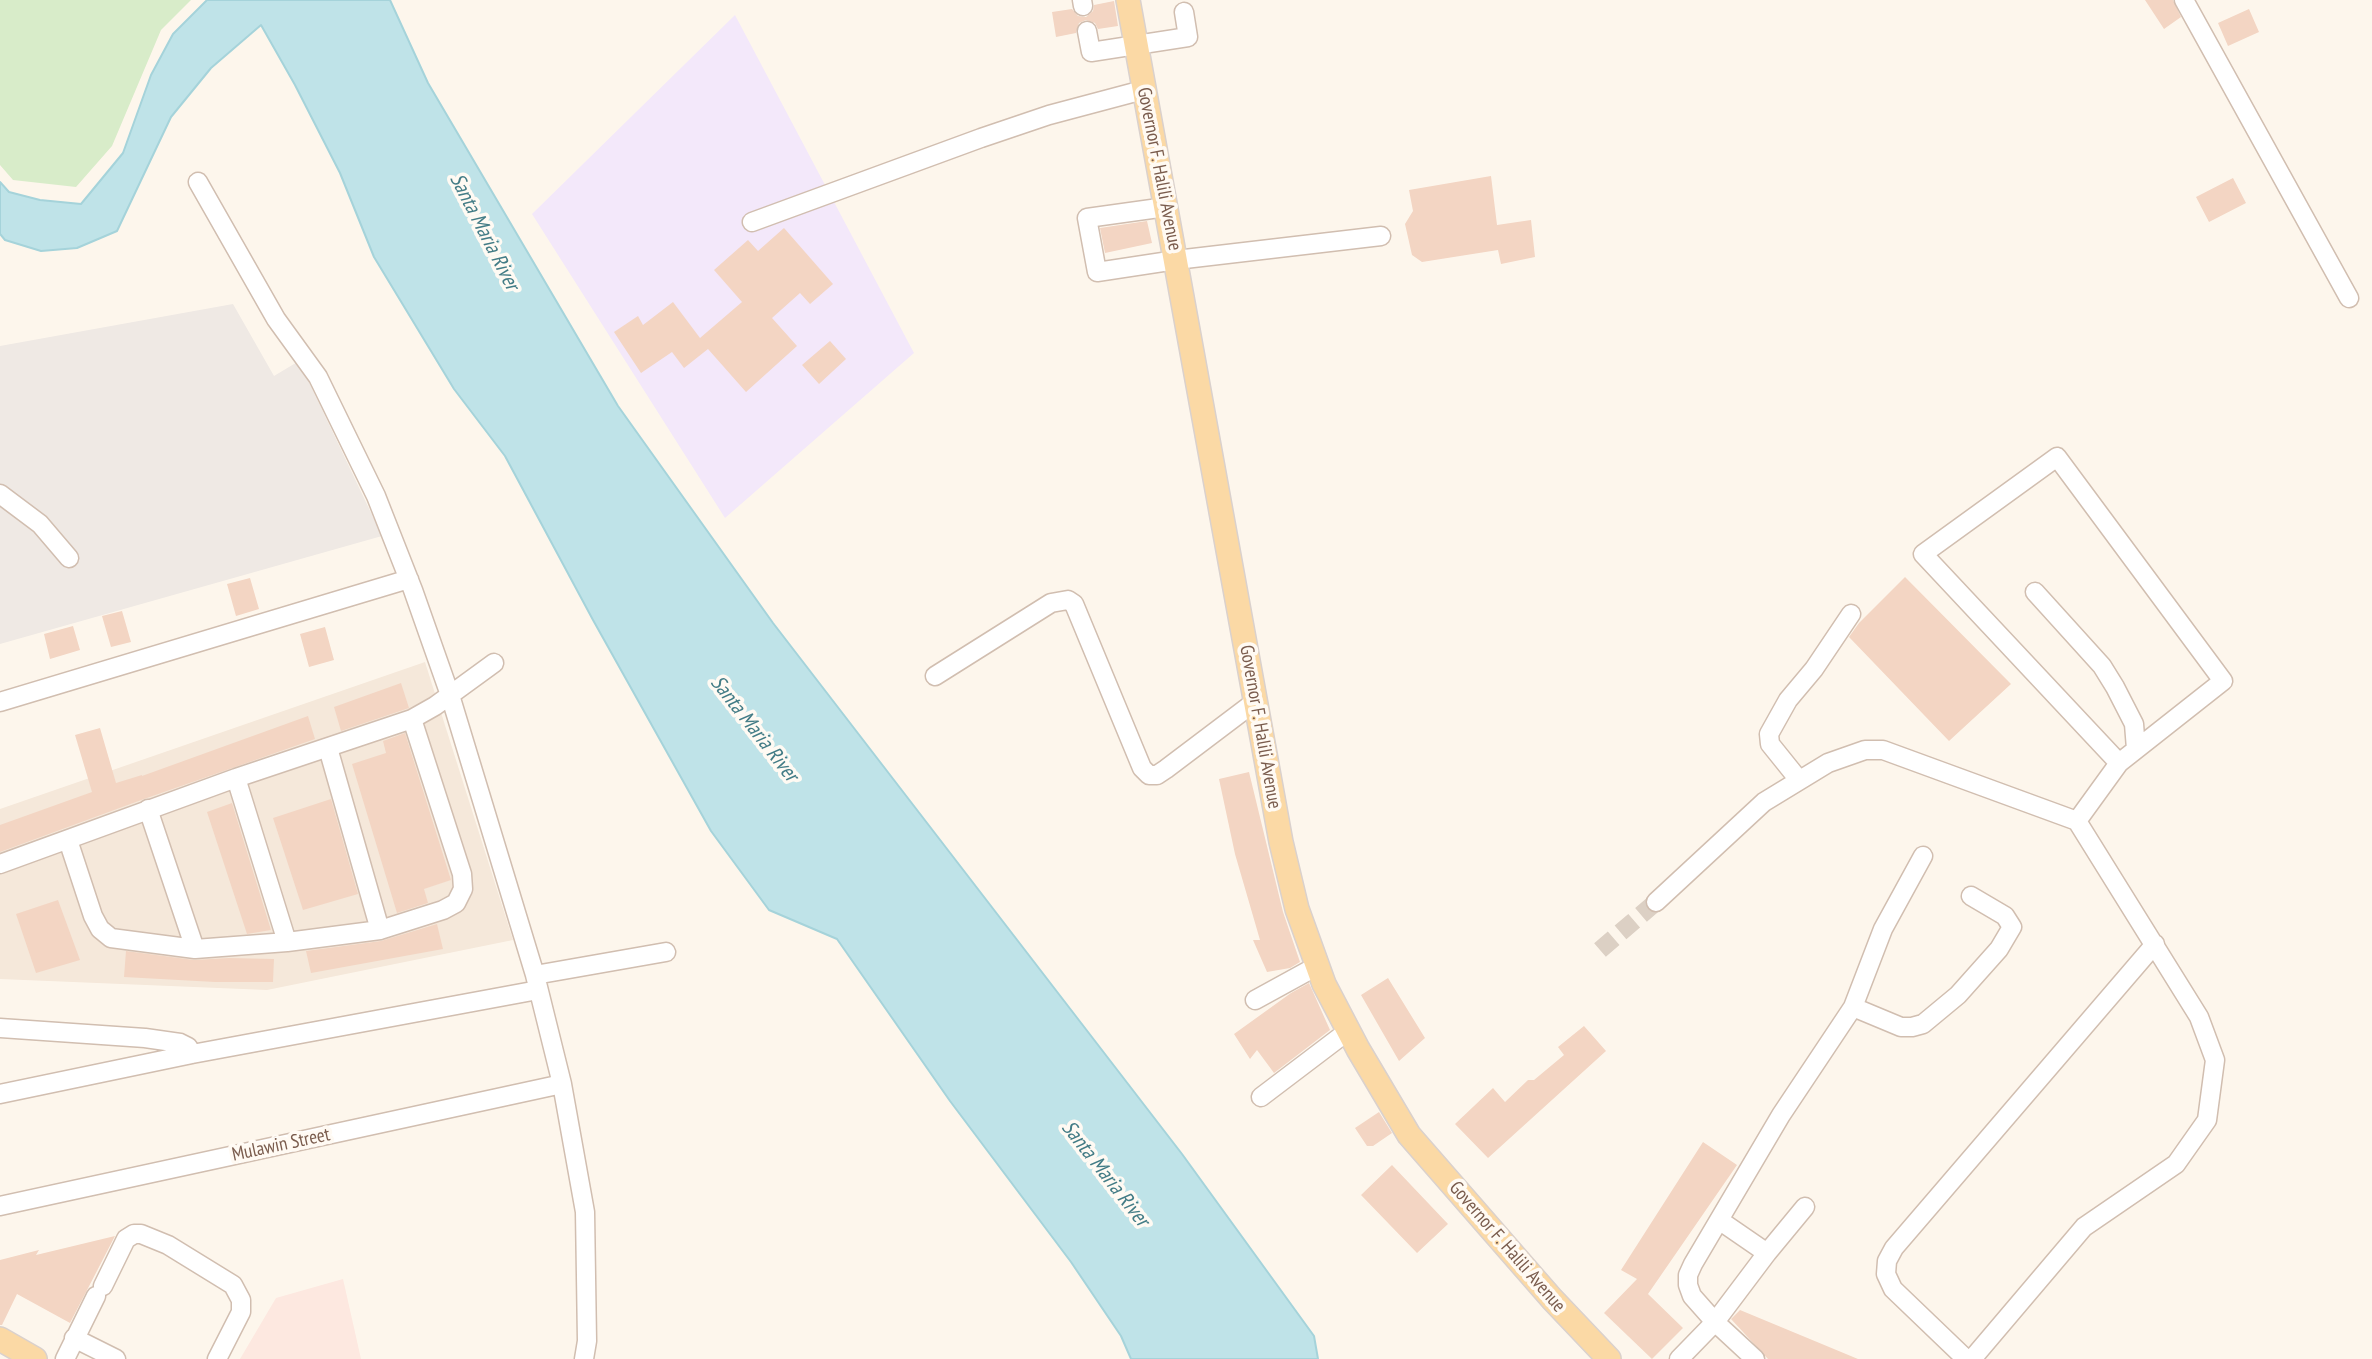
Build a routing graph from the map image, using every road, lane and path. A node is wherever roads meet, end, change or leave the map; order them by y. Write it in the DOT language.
graph roads {
  1 [pos="1128,0"];
  2 [pos="2185,0"];
  3 [pos="1184,12"];
  4 [pos="1087,31"];
  5 [pos="1136,45"];
  6 [pos="1143,90"];
  7 [pos="198,183"];
  8 [pos="1166,207"];
  9 [pos="752,222"];
  10 [pos="1381,236"];
  11 [pos="1176,260"];
  12 [pos="2349,298"];
  13 [pos="0,494"];
  14 [pos="69,558"];
  15 [pos="409,579"];
  16 [pos="2035,592"];
  17 [pos="1851,614"];
  18 [pos="494,663"];
  19 [pos="935,676"];
  20 [pos="450,695"];
  21 [pos="1256,701"];
  22 [pos="0,702"];
  23 [pos="412,719"];
  24 [pos="328,748"];
  25 [pos="2136,749"];
  26 [pos="2119,763"];
  27 [pos="236,778"];
  28 [pos="1799,780"];
  29 [pos="148,809"];
  30 [pos="2077,821"];
  31 [pos="68,840"];
  32 [pos="1923,856"];
  33 [pos="0,864"];
  34 [pos="1971,896"];
  35 [pos="1656,902"];
  36 [pos="380,930"];
  37 [pos="287,942"];
  38 [pos="2155,944"];
  39 [pos="195,948"];
  40 [pos="666,952"];
  41 [pos="1317,966"];
  42 [pos="537,982"];
  43 [pos="1255,1000"];
  44 [pos="1853,1007"];
  45 [pos="0,1028"];
  46 [pos="1348,1031"];
  47 [pos="192,1054"];
  48 [pos="562,1084"];
  49 [pos="0,1094"];
  50 [pos="1261,1097"];
  51 [pos="0,1206"];
  52 [pos="1805,1207"];
  53 [pos="1719,1220"];
  54 [pos="1767,1253"];
  55 [pos="1715,1322"];
  56 [pos="75,1338"];
  57 [pos="2,1345"];
  58 [pos="34,1359"];
  59 [pos="65,1359"];
  60 [pos="116,1359"];
  61 [pos="217,1359"];
  62 [pos="584,1359"];
  63 [pos="1609,1359"];
  64 [pos="1679,1359"];
  65 [pos="1755,1359"];
  66 [pos="1966,1359"];
  67 [pos="1972,1359"];
  1 -- 5 [label="main road, Governor F. Halili Avenue"];
  2 -- 12 [label="street"];
  3 -- 5 [label="street"];
  4 -- 5 [label="street"];
  5 -- 6 [label="main road, Governor F. Halili Avenue"];
  6 -- 8 [label="main road, Governor F. Halili Avenue"];
  6 -- 9 [label="street"];
  7 -- 15 [label="street"];
  8 -- 11 [label="main road, Governor F. Halili Avenue"];
  8 -- 11 [label="street"];
  10 -- 11 [label="street"];
  11 -- 21 [label="main road, Governor F. Halili Avenue"];
  13 -- 14 [label="street"];
  15 -- 20 [label="street"];
  15 -- 22 [label="street"];
  16 -- 25 [label="street"];
  17 -- 28 [label="street"];
  18 -- 20 [label="street"];
  19 -- 21 [label="street"];
  20 -- 23 [label="street"];
  20 -- 42 [label="street"];
  21 -- 41 [label="main road, Governor F. Halili Avenue"];
  23 -- 24 [label="street"];
  23 -- 36 [label="street"];
  24 -- 27 [label="street"];
  24 -- 36 [label="street"];
  25 -- 26 [label="street"];
  25 -- 26 [label="street"];
  26 -- 30 [label="street"];
  27 -- 29 [label="street"];
  27 -- 37 [label="street"];
  28 -- 30 [label="street"];
  28 -- 35 [label="street"];
  29 -- 31 [label="street"];
  29 -- 39 [label="street"];
  30 -- 38 [label="street"];
  31 -- 33 [label="street"];
  31 -- 39 [label="street"];
  32 -- 44 [label="street"];
  34 -- 44 [label="street"];
  36 -- 37 [label="street"];
  37 -- 39 [label="street"];
  38 -- 66 [label="street"];
  38 -- 67 [label="street"];
  40 -- 42 [label="street"];
  41 -- 43 [label="street"];
  41 -- 46 [label="main road, Governor F. Halili Avenue"];
  42 -- 47 [label="street"];
  42 -- 48 [label="street"];
  44 -- 53 [label="street"];
  45 -- 47 [label="street"];
  46 -- 50 [label="street"];
  46 -- 63 [label="main road, Governor F. Halili Avenue"];
  47 -- 49 [label="street"];
  48 -- 51 [label="street, Mulawin Street"];
  48 -- 62 [label="street"];
  52 -- 54 [label="street"];
  53 -- 54 [label="street"];
  53 -- 55 [label="street"];
  54 -- 55 [label="street"];
  55 -- 64 [label="street"];
  55 -- 65 [label="street"];
  56 -- 59 [label="street"];
  56 -- 60 [label="street"];
  56 -- 61 [label="street"];
  57 -- 58 [label="main road"];
}
